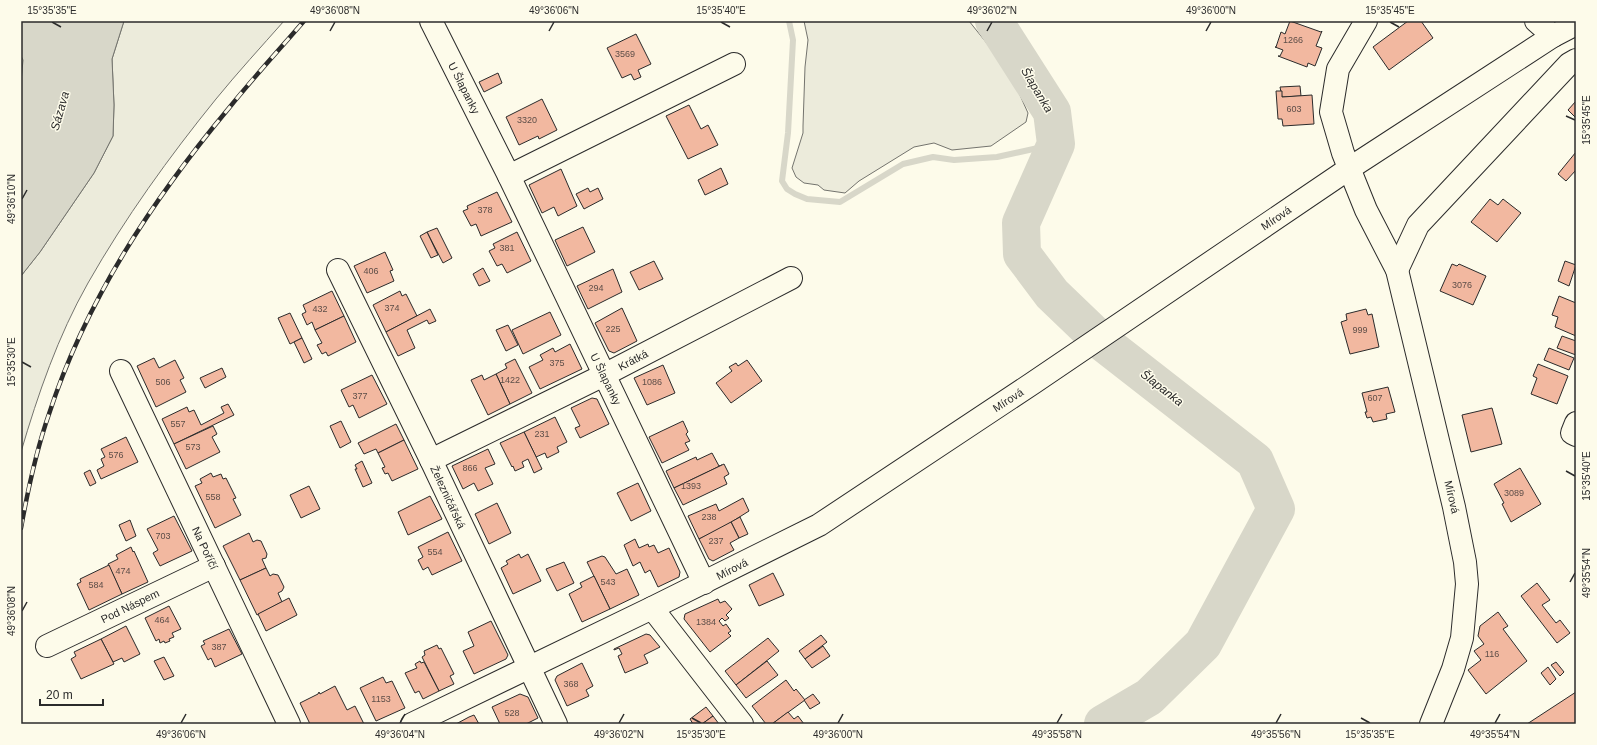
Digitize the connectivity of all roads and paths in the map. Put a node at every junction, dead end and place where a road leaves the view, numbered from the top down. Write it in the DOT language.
graph roads {
  1 [pos="431,21"];
  2 [pos="1366,21"];
  3 [pos="1536,21"];
  4 [pos="1576,24"];
  5 [pos="1552,36"];
  6 [pos="1576,60"];
  7 [pos="734,64"];
  8 [pos="1350,168"];
  9 [pos="509,176"];
  10 [pos="338,270"];
  11 [pos="1397,270"];
  12 [pos="791,278"];
  13 [pos="121,371"];
  14 [pos="604,375"];
  15 [pos="431,460"];
  16 [pos="214,566"];
  17 [pos="704,583"];
  18 [pos="652,608"];
  19 [pos="47,646"];
  20 [pos="529,668"];
  21 [pos="290,724"];
  22 [pos="412,724"];
  23 [pos="556,724"];
  24 [pos="742,724"];
  25 [pos="1432,724"];
  1 -- 9 [label="street, U Šlapanky"];
  2 -- 8 [label="street, Mírová"];
  3 -- 5 [label="street"];
  4 -- 5 [label="street, Mírová"];
  5 -- 8 [label="street, Mírová"];
  6 -- 11 [label="street"];
  7 -- 9 [label="street"];
  8 -- 11 [label="street, Mírová"];
  8 -- 17 [label="street, Mírová"];
  9 -- 14 [label="street, U Šlapanky"];
  10 -- 15 [label="street, Železničářská"];
  11 -- 25 [label="street, Mírová"];
  12 -- 14 [label="street, Krátká"];
  13 -- 16 [label="street, Na Poříčí"];
  14 -- 15 [label="street, Krátká"];
  14 -- 17 [label="street, U Šlapanky"];
  15 -- 20 [label="street, Železničářská"];
  16 -- 19 [label="street, Pod Náspem"];
  16 -- 21 [label="street, Na Poříčí"];
  17 -- 18 [label="street, Mírová"];
  18 -- 20 [label="street, Mírová"];
  18 -- 24 [label="street"];
  20 -- 22 [label="street, Mírová"];
  20 -- 23 [label="street, Železničářská"];
}
